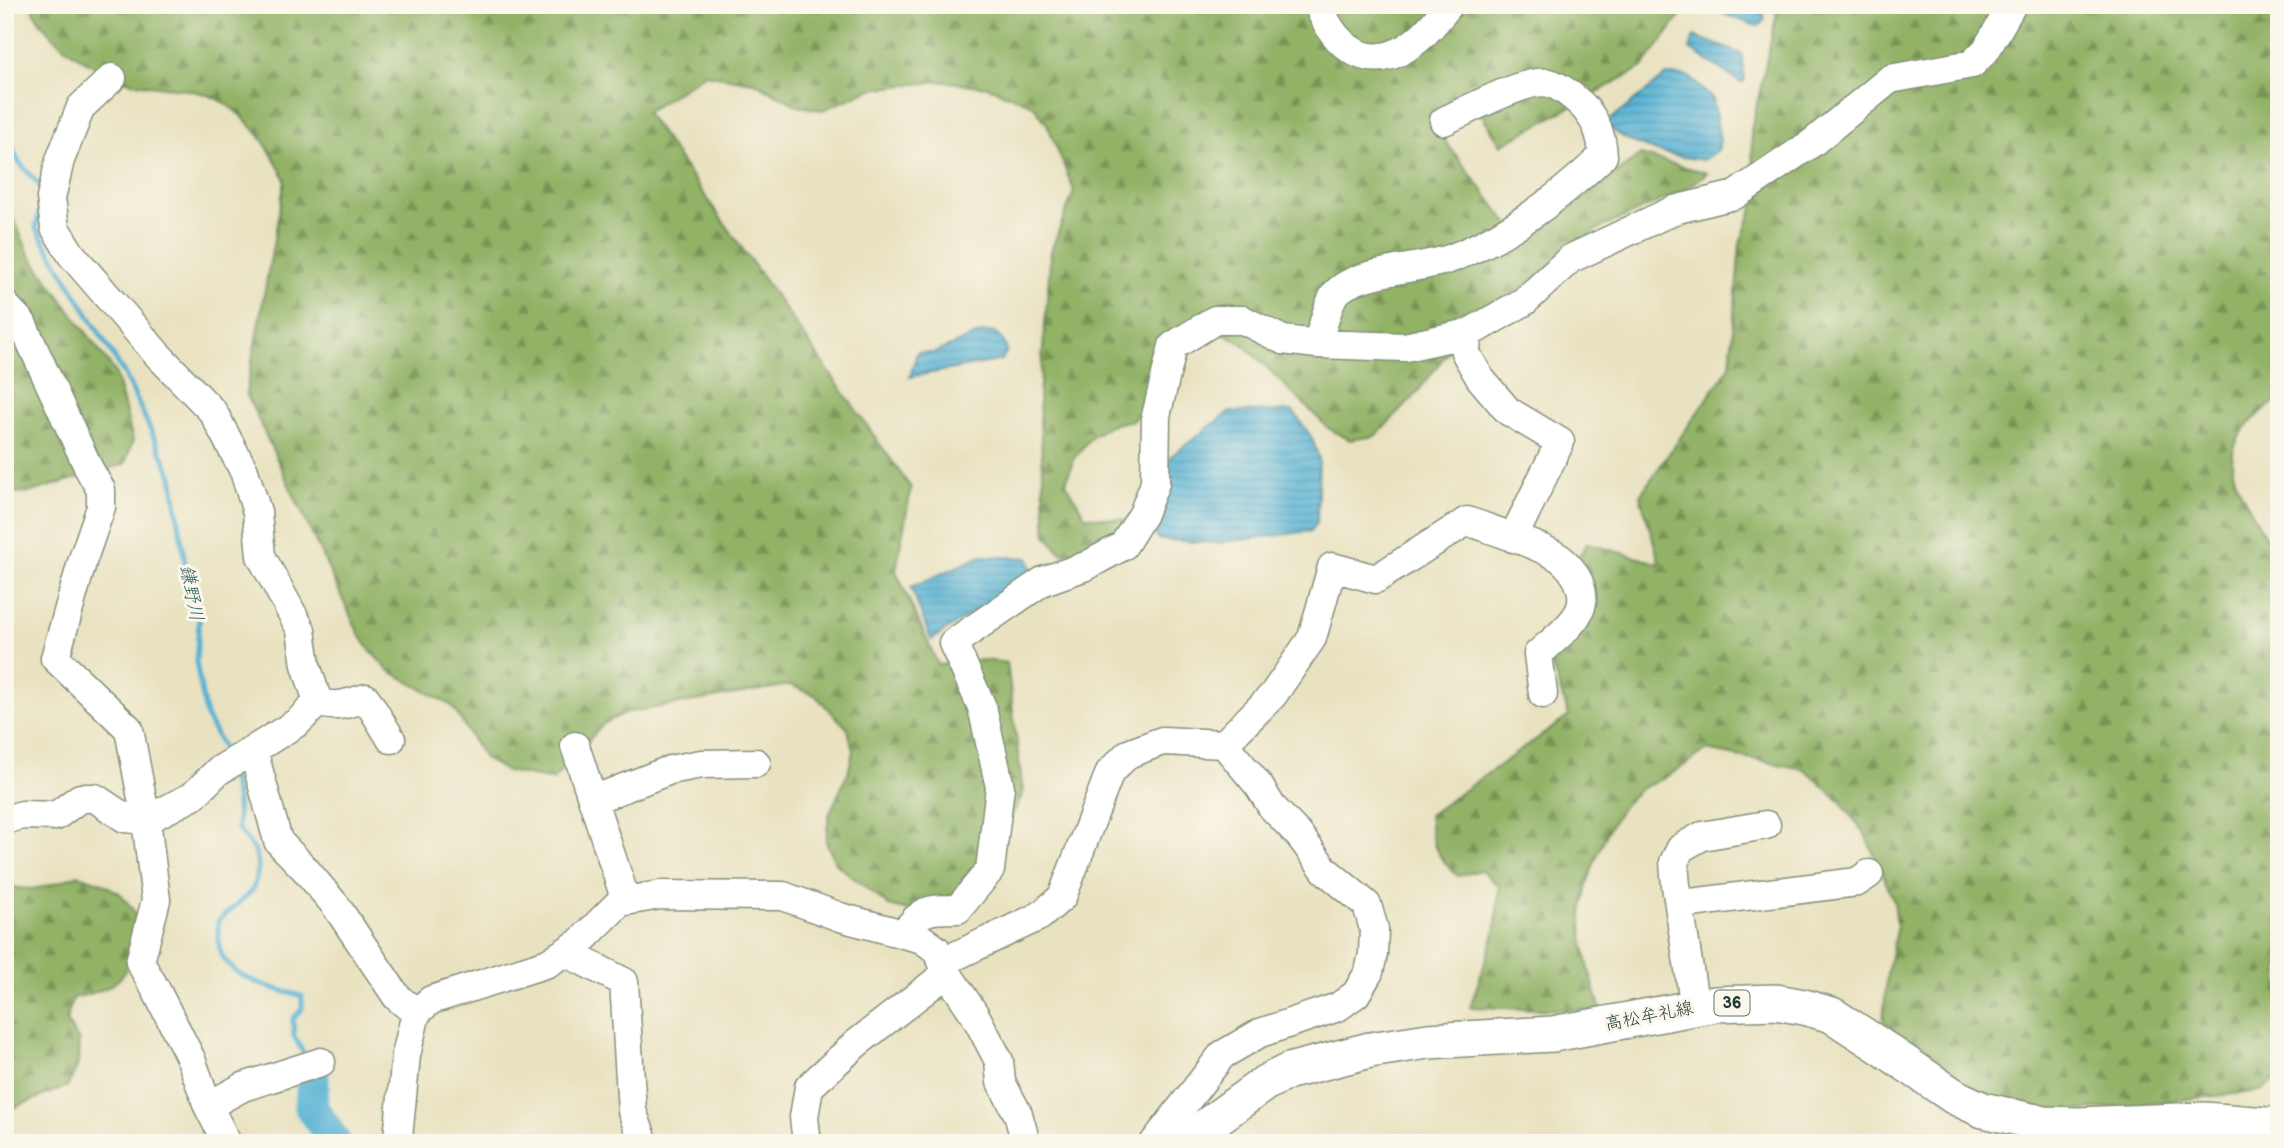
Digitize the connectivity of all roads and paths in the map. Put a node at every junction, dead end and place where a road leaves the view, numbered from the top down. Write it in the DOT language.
graph roads {
  1 [pos="1318,5"];
  2 [pos="1449,5"];
  3 [pos="2012,5"];
  4 [pos="112,78"];
  5 [pos="1444,121"];
  6 [pos="5,305"];
  7 [pos="1469,333"];
  8 [pos="1317,344"];
  9 [pos="1513,538"];
  10 [pos="1542,694"];
  11 [pos="318,702"];
  12 [pos="391,739"];
  13 [pos="1224,744"];
  14 [pos="575,747"];
  15 [pos="234,761"];
  16 [pos="756,763"];
  17 [pos="593,800"];
  18 [pos="5,820"];
  19 [pos="146,820"];
  20 [pos="1766,825"];
  21 [pos="1869,874"];
  22 [pos="626,901"];
  23 [pos="1680,912"];
  24 [pos="904,934"];
  25 [pos="565,952"];
  26 [pos="947,972"];
  27 [pos="1695,1007"];
  28 [pos="416,1013"];
  29 [pos="321,1062"];
  30 [pos="208,1107"];
  31 [pos="2279,1126"];
  32 [pos="228,1143"];
  33 [pos="395,1143"];
  34 [pos="644,1143"];
  35 [pos="807,1143"];
  36 [pos="1026,1143"];
  37 [pos="1154,1143"];
  38 [pos="1184,1143"];
  1 -- 2 [label="street"];
  3 -- 7 [label="street"];
  4 -- 11 [label="street"];
  5 -- 8 [label="street"];
  6 -- 19 [label="street"];
  7 -- 8 [label="street"];
  7 -- 9 [label="street"];
  8 -- 24 [label="street"];
  9 -- 10 [label="street"];
  9 -- 13 [label="street"];
  11 -- 12 [label="street"];
  11 -- 15 [label="street"];
  13 -- 26 [label="street"];
  13 -- 37 [label="street"];
  14 -- 17 [label="street"];
  15 -- 19 [label="street"];
  15 -- 28 [label="street"];
  16 -- 17 [label="street"];
  17 -- 22 [label="street"];
  18 -- 19 [label="street"];
  19 -- 30 [label="street"];
  20 -- 23 [label="street"];
  21 -- 23 [label="street"];
  22 -- 24 [label="street"];
  22 -- 25 [label="street"];
  23 -- 27 [label="street"];
  24 -- 26 [label="street"];
  25 -- 28 [label="street"];
  25 -- 34 [label="street"];
  26 -- 35 [label="street"];
  26 -- 36 [label="street"];
  27 -- 31 [label="main road, 高松牟礼線 / 36"];
  27 -- 38 [label="main road, 高松牟礼線 / 36"];
  28 -- 33 [label="street"];
  29 -- 30 [label="street"];
  30 -- 32 [label="street"];
}
